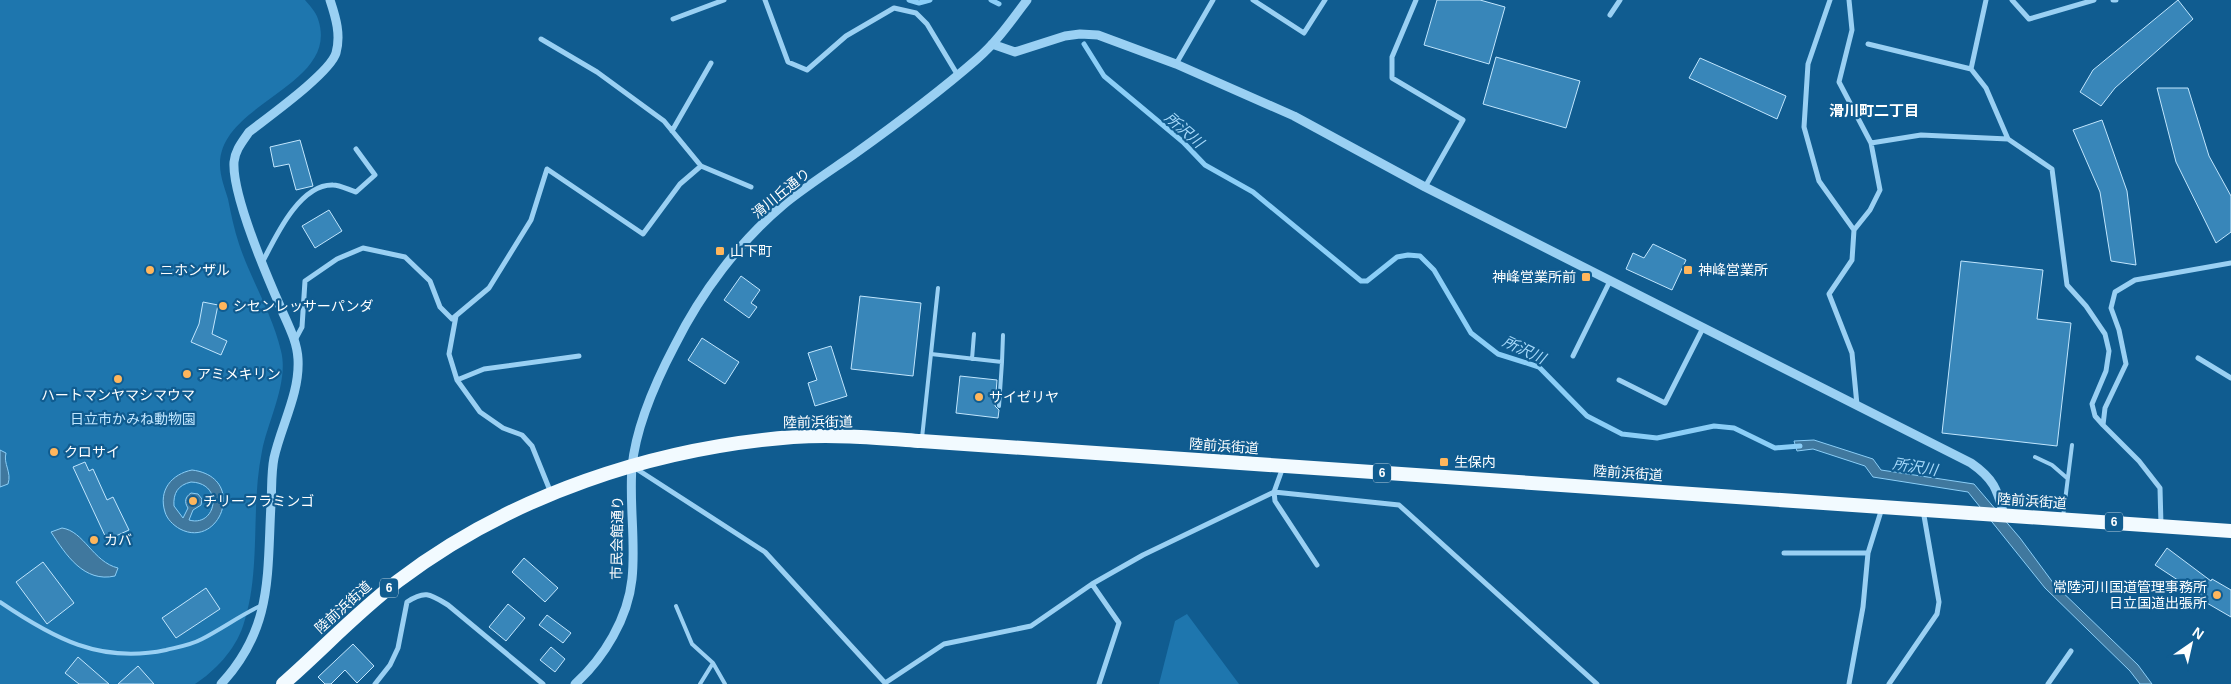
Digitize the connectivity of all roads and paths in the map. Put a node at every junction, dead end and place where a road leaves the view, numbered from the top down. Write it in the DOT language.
graph roads {
  1 [pos="330,0"];
  2 [pos="724,0"];
  3 [pos="765,0"];
  4 [pos="1027,0"];
  5 [pos="1212,0"];
  6 [pos="1253,0"];
  7 [pos="1325,0"];
  8 [pos="1416,0"];
  9 [pos="1620,0"];
  10 [pos="1830,0"];
  11 [pos="1849,0"];
  12 [pos="1986,0"];
  13 [pos="2012,0"];
  14 [pos="2094,0"];
  15 [pos="1610,15"];
  16 [pos="673,19"];
  17 [pos="542,39"];
  18 [pos="992,44"];
  19 [pos="1868,44"];
  20 [pos="711,63"];
  21 [pos="1176,64"];
  22 [pos="1971,70"];
  23 [pos="957,74"];
  24 [pos="672,131"];
  25 [pos="2008,139"];
  26 [pos="1870,143"];
  27 [pos="356,149"];
  28 [pos="701,166"];
  29 [pos="751,187"];
  30 [pos="1425,187"];
  31 [pos="1854,230"];
  32 [pos="2231,263"];
  33 [pos="262,264"];
  34 [pos="1610,280"];
  35 [pos="938,288"];
  36 [pos="456,316"];
  37 [pos="1703,328"];
  38 [pos="974,334"];
  39 [pos="1003,335"];
  40 [pos="295,341"];
  41 [pos="931,354"];
  42 [pos="579,356"];
  43 [pos="1572,356"];
  44 [pos="2198,358"];
  45 [pos="972,359"];
  46 [pos="1002,362"];
  47 [pos="2231,378"];
  48 [pos="457,380"];
  49 [pos="1619,380"];
  50 [pos="1857,405"];
  51 [pos="999,406"];
  52 [pos="2103,425"];
  53 [pos="921,440"];
  54 [pos="2072,445"];
  55 [pos="2035,457"];
  56 [pos="632,466"];
  57 [pos="1283,466"];
  58 [pos="2067,478"];
  59 [pos="1274,492"];
  60 [pos="552,494"];
  61 [pos="1882,506"];
  62 [pos="1922,510"];
  63 [pos="2004,514"];
  64 [pos="2063,519"];
  65 [pos="2161,525"];
  66 [pos="2231,532"];
  67 [pos="1784,553"];
  68 [pos="1868,553"];
  69 [pos="1317,565"];
  70 [pos="1092,584"];
  71 [pos="0,602"];
  72 [pos="264,604"];
  73 [pos="676,606"];
  74 [pos="2071,651"];
  75 [pos="713,663"];
  76 [pos="886,683"];
  77 [pos="221,684"];
  78 [pos="283,684"];
  79 [pos="375,684"];
  80 [pos="543,684"];
  81 [pos="575,684"];
  82 [pos="700,684"];
  83 [pos="724,684"];
  84 [pos="1099,684"];
  85 [pos="1597,684"];
  86 [pos="1848,684"];
  87 [pos="1889,684"];
  88 [pos="2048,684"];
  1 -- 33 [label="street"];
  2 -- 16 [label="street"];
  3 -- 23 [label="street"];
  4 -- 18 [label="street, 滑川丘通り"];
  5 -- 21 [label="street"];
  6 -- 7 [label="street"];
  8 -- 30 [label="street"];
  9 -- 15 [label="street"];
  10 -- 31 [label="street"];
  11 -- 26 [label="street"];
  12 -- 22 [label="street"];
  13 -- 14 [label="street"];
  17 -- 24 [label="street"];
  18 -- 21 [label="street"];
  18 -- 23 [label="street, 滑川丘通り"];
  19 -- 22 [label="street"];
  20 -- 24 [label="street"];
  21 -- 30 [label="street"];
  22 -- 25 [label="street"];
  23 -- 56 [label="street, 滑川丘通り"];
  24 -- 28 [label="street"];
  25 -- 26 [label="street"];
  25 -- 52 [label="street"];
  26 -- 31 [label="street"];
  27 -- 33 [label="street"];
  28 -- 29 [label="street"];
  28 -- 36 [label="street"];
  30 -- 34 [label="street"];
  31 -- 50 [label="street"];
  32 -- 52 [label="street"];
  33 -- 40 [label="street"];
  34 -- 37 [label="street"];
  34 -- 43 [label="street"];
  35 -- 41 [label="lane"];
  36 -- 40 [label="street"];
  36 -- 48 [label="street"];
  37 -- 49 [label="street"];
  37 -- 50 [label="street"];
  38 -- 45 [label="lane"];
  39 -- 46 [label="lane"];
  40 -- 72 [label="street"];
  41 -- 45 [label="lane"];
  41 -- 53 [label="lane"];
  42 -- 48 [label="street"];
  44 -- 47 [label="street"];
  45 -- 46 [label="lane"];
  46 -- 51 [label="lane"];
  48 -- 60 [label="street"];
  50 -- 63 [label="street"];
  52 -- 65 [label="street"];
  53 -- 56 [label="highway, 陸前浜街道 / 6"];
  53 -- 57 [label="highway, 陸前浜街道 / 6"];
  54 -- 58 [label="lane"];
  55 -- 58 [label="lane"];
  56 -- 60 [label="highway, 陸前浜街道 / 6"];
  56 -- 76 [label="street"];
  56 -- 81 [label="street, 市民会館通り"];
  57 -- 59 [label="street"];
  57 -- 61 [label="highway, 陸前浜街道 / 6"];
  58 -- 64 [label="lane"];
  59 -- 69 [label="street"];
  59 -- 70 [label="street"];
  59 -- 85 [label="street"];
  60 -- 78 [label="highway, 陸前浜街道 / 6"];
  61 -- 62 [label="highway, 陸前浜街道 / 6"];
  61 -- 68 [label="street"];
  62 -- 63 [label="highway, 陸前浜街道 / 6"];
  62 -- 87 [label="street"];
  63 -- 64 [label="highway, 陸前浜街道 / 6"];
  64 -- 65 [label="highway, 陸前浜街道 / 6"];
  65 -- 66 [label="highway, 陸前浜街道 / 6"];
  67 -- 68 [label="street"];
  68 -- 86 [label="street"];
  70 -- 76 [label="street"];
  70 -- 84 [label="street"];
  71 -- 72 [label="lane"];
  72 -- 77 [label="street"];
  73 -- 75 [label="lane"];
  74 -- 88 [label="street"];
  75 -- 82 [label="lane"];
  75 -- 83 [label="lane"];
  79 -- 80 [label="street"];
}
